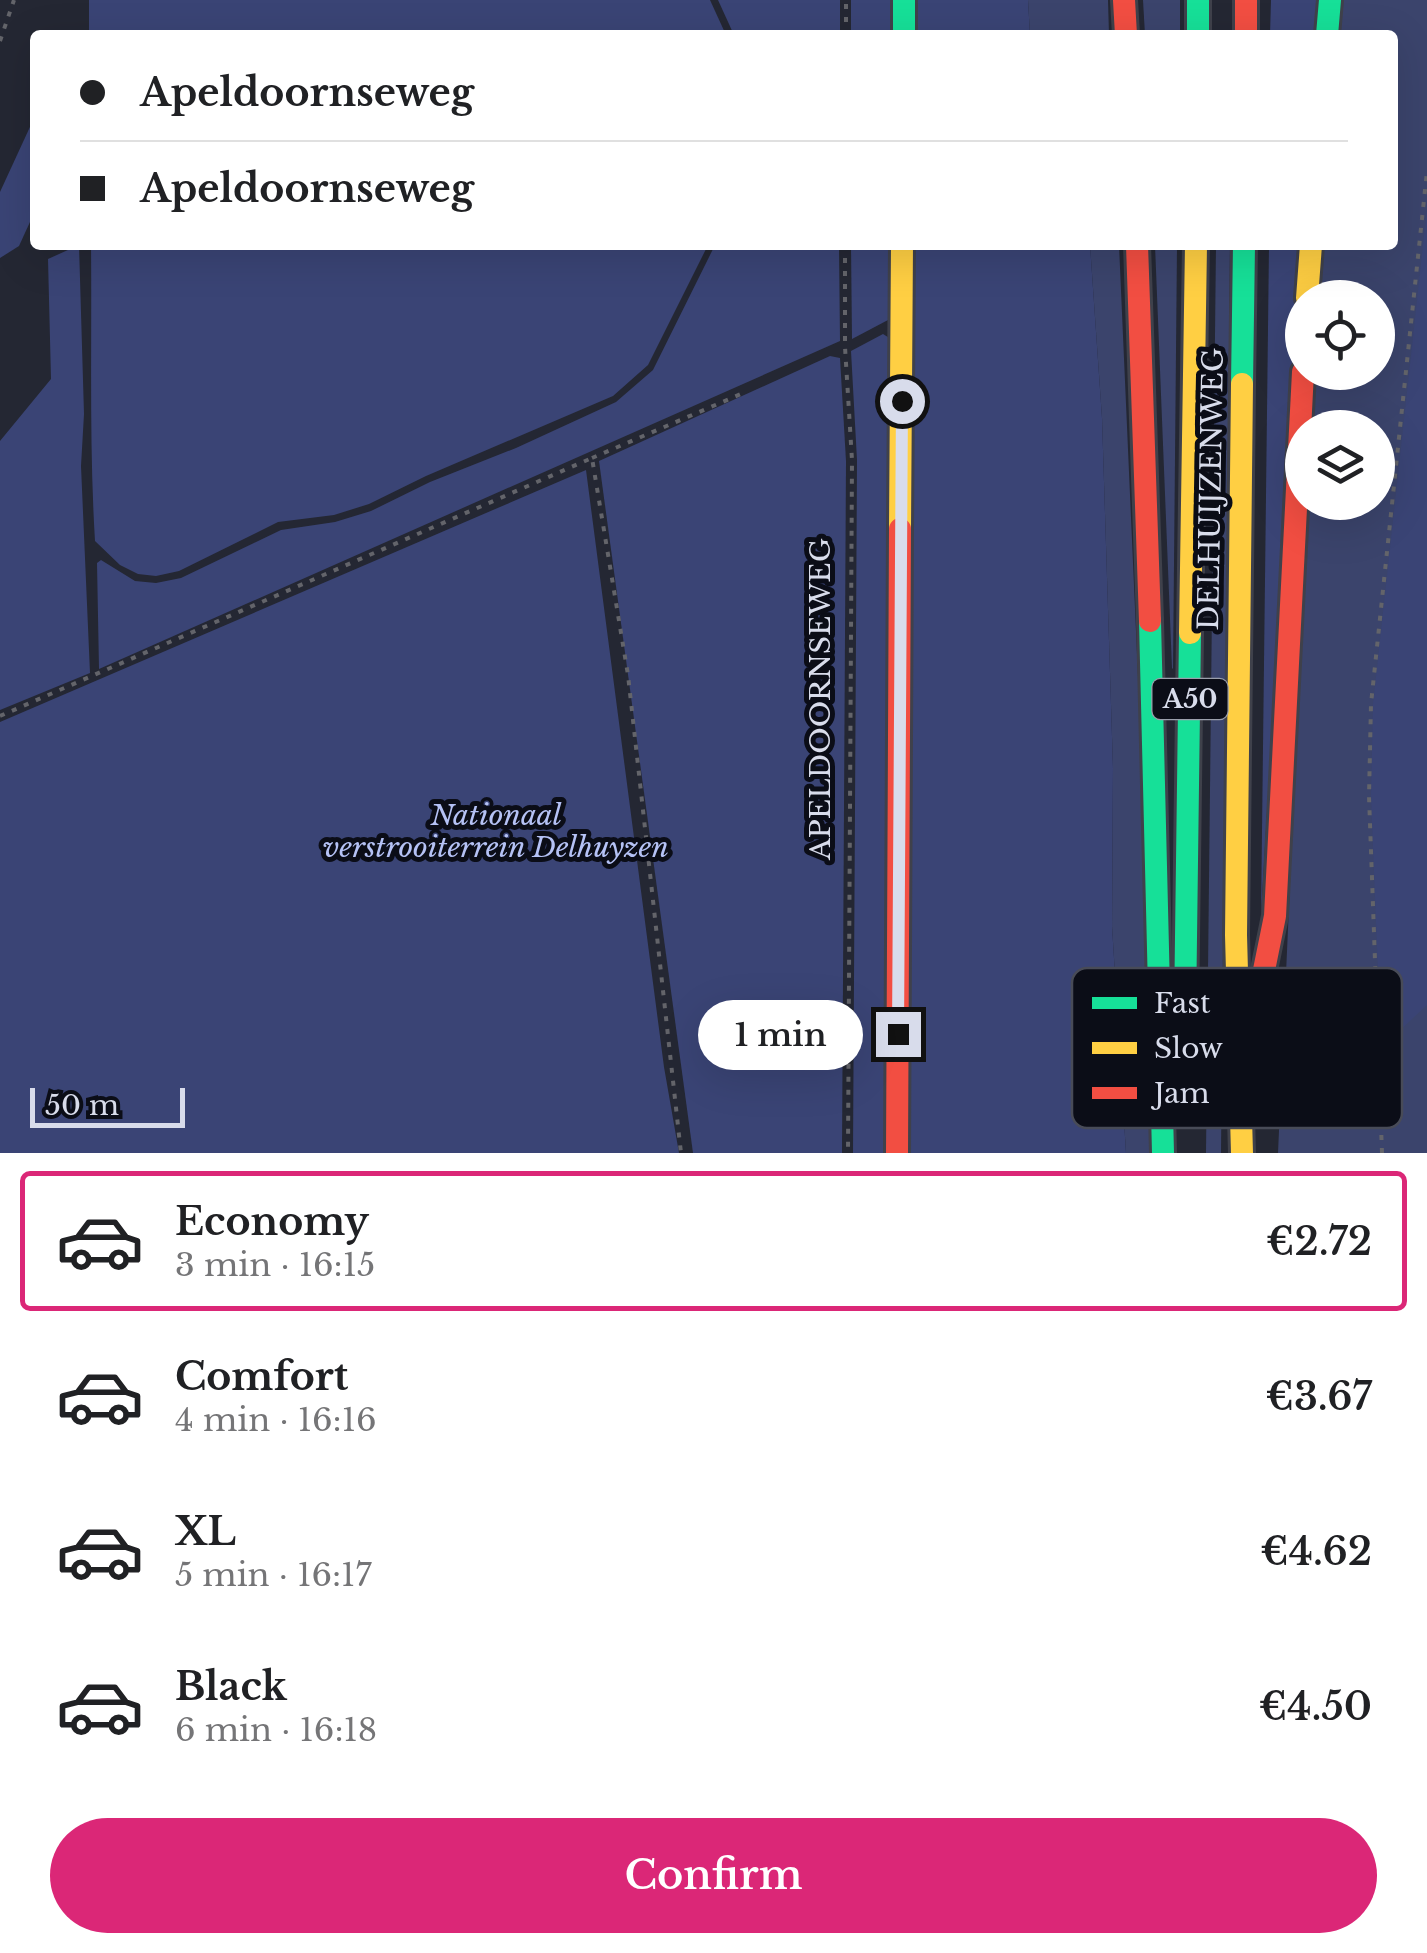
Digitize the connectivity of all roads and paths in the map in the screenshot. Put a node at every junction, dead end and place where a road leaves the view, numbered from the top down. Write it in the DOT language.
graph roads {
  1 [pos="14,0"];
  2 [pos="846,0"];
  3 [pos="904,0"];
  4 [pos="1124,0"];
  5 [pos="1198,0"];
  6 [pos="1246,0"];
  7 [pos="1330,0"];
  8 [pos="846,30"];
  9 [pos="904,30"];
  10 [pos="1126,30"];
  11 [pos="1198,30"];
  12 [pos="1246,30"];
  13 [pos="1327,30"];
  14 [pos="0,41"];
  15 [pos="1427,171"];
  16 [pos="845,250"];
  17 [pos="902,250"];
  18 [pos="1137,250"];
  19 [pos="1196,250"];
  20 [pos="1244,250"];
  21 [pos="1311,250"];
  22 [pos="1308,280"];
  23 [pos="1302,390"];
  24 [pos="741,394"];
  25 [pos="592,458"];
  26 [pos="0,716"];
  27 [pos="1158,968"];
  28 [pos="1186,968"];
  29 [pos="1237,968"];
  30 [pos="1264,968"];
  31 [pos="1375,968"];
  32 [pos="1162,1128"];
  33 [pos="1183,1128"];
  34 [pos="1242,1128"];
  35 [pos="1381,1128"];
  36 [pos="681,1153"];
  37 [pos="848,1153"];
  38 [pos="897,1153"];
  39 [pos="1163,1153"];
  40 [pos="1183,1153"];
  41 [pos="1242,1153"];
  42 [pos="1382,1153"];
  1 -- 14 [label="path"];
  2 -- 8 [label="path"];
  3 -- 9 [label="main road"];
  4 -- 10 [label="main road"];
  5 -- 11 [label="main road"];
  6 -- 12 [label="main road"];
  7 -- 13 [label="main road"];
  15 -- 31 [label="path"];
  16 -- 37 [label="path, APELDOORNSEWEG"];
  17 -- 38 [label="main road"];
  18 -- 27 [label="main road, A50"];
  19 -- 28 [label="main road, DELHUIJZENWEG / A50"];
  20 -- 29 [label="main road, DELHUIJZENWEG / A50"];
  21 -- 22 [label="main road"];
  23 -- 30 [label="main road, A50"];
  24 -- 25 [label="path"];
  25 -- 26 [label="path"];
  25 -- 36 [label="path"];
  32 -- 39 [label="main road, A50"];
  33 -- 40 [label="main road, DELHUIJZENWEG / A50"];
  34 -- 41 [label="main road, DELHUIJZENWEG / A50"];
  35 -- 42 [label="path"];
}
